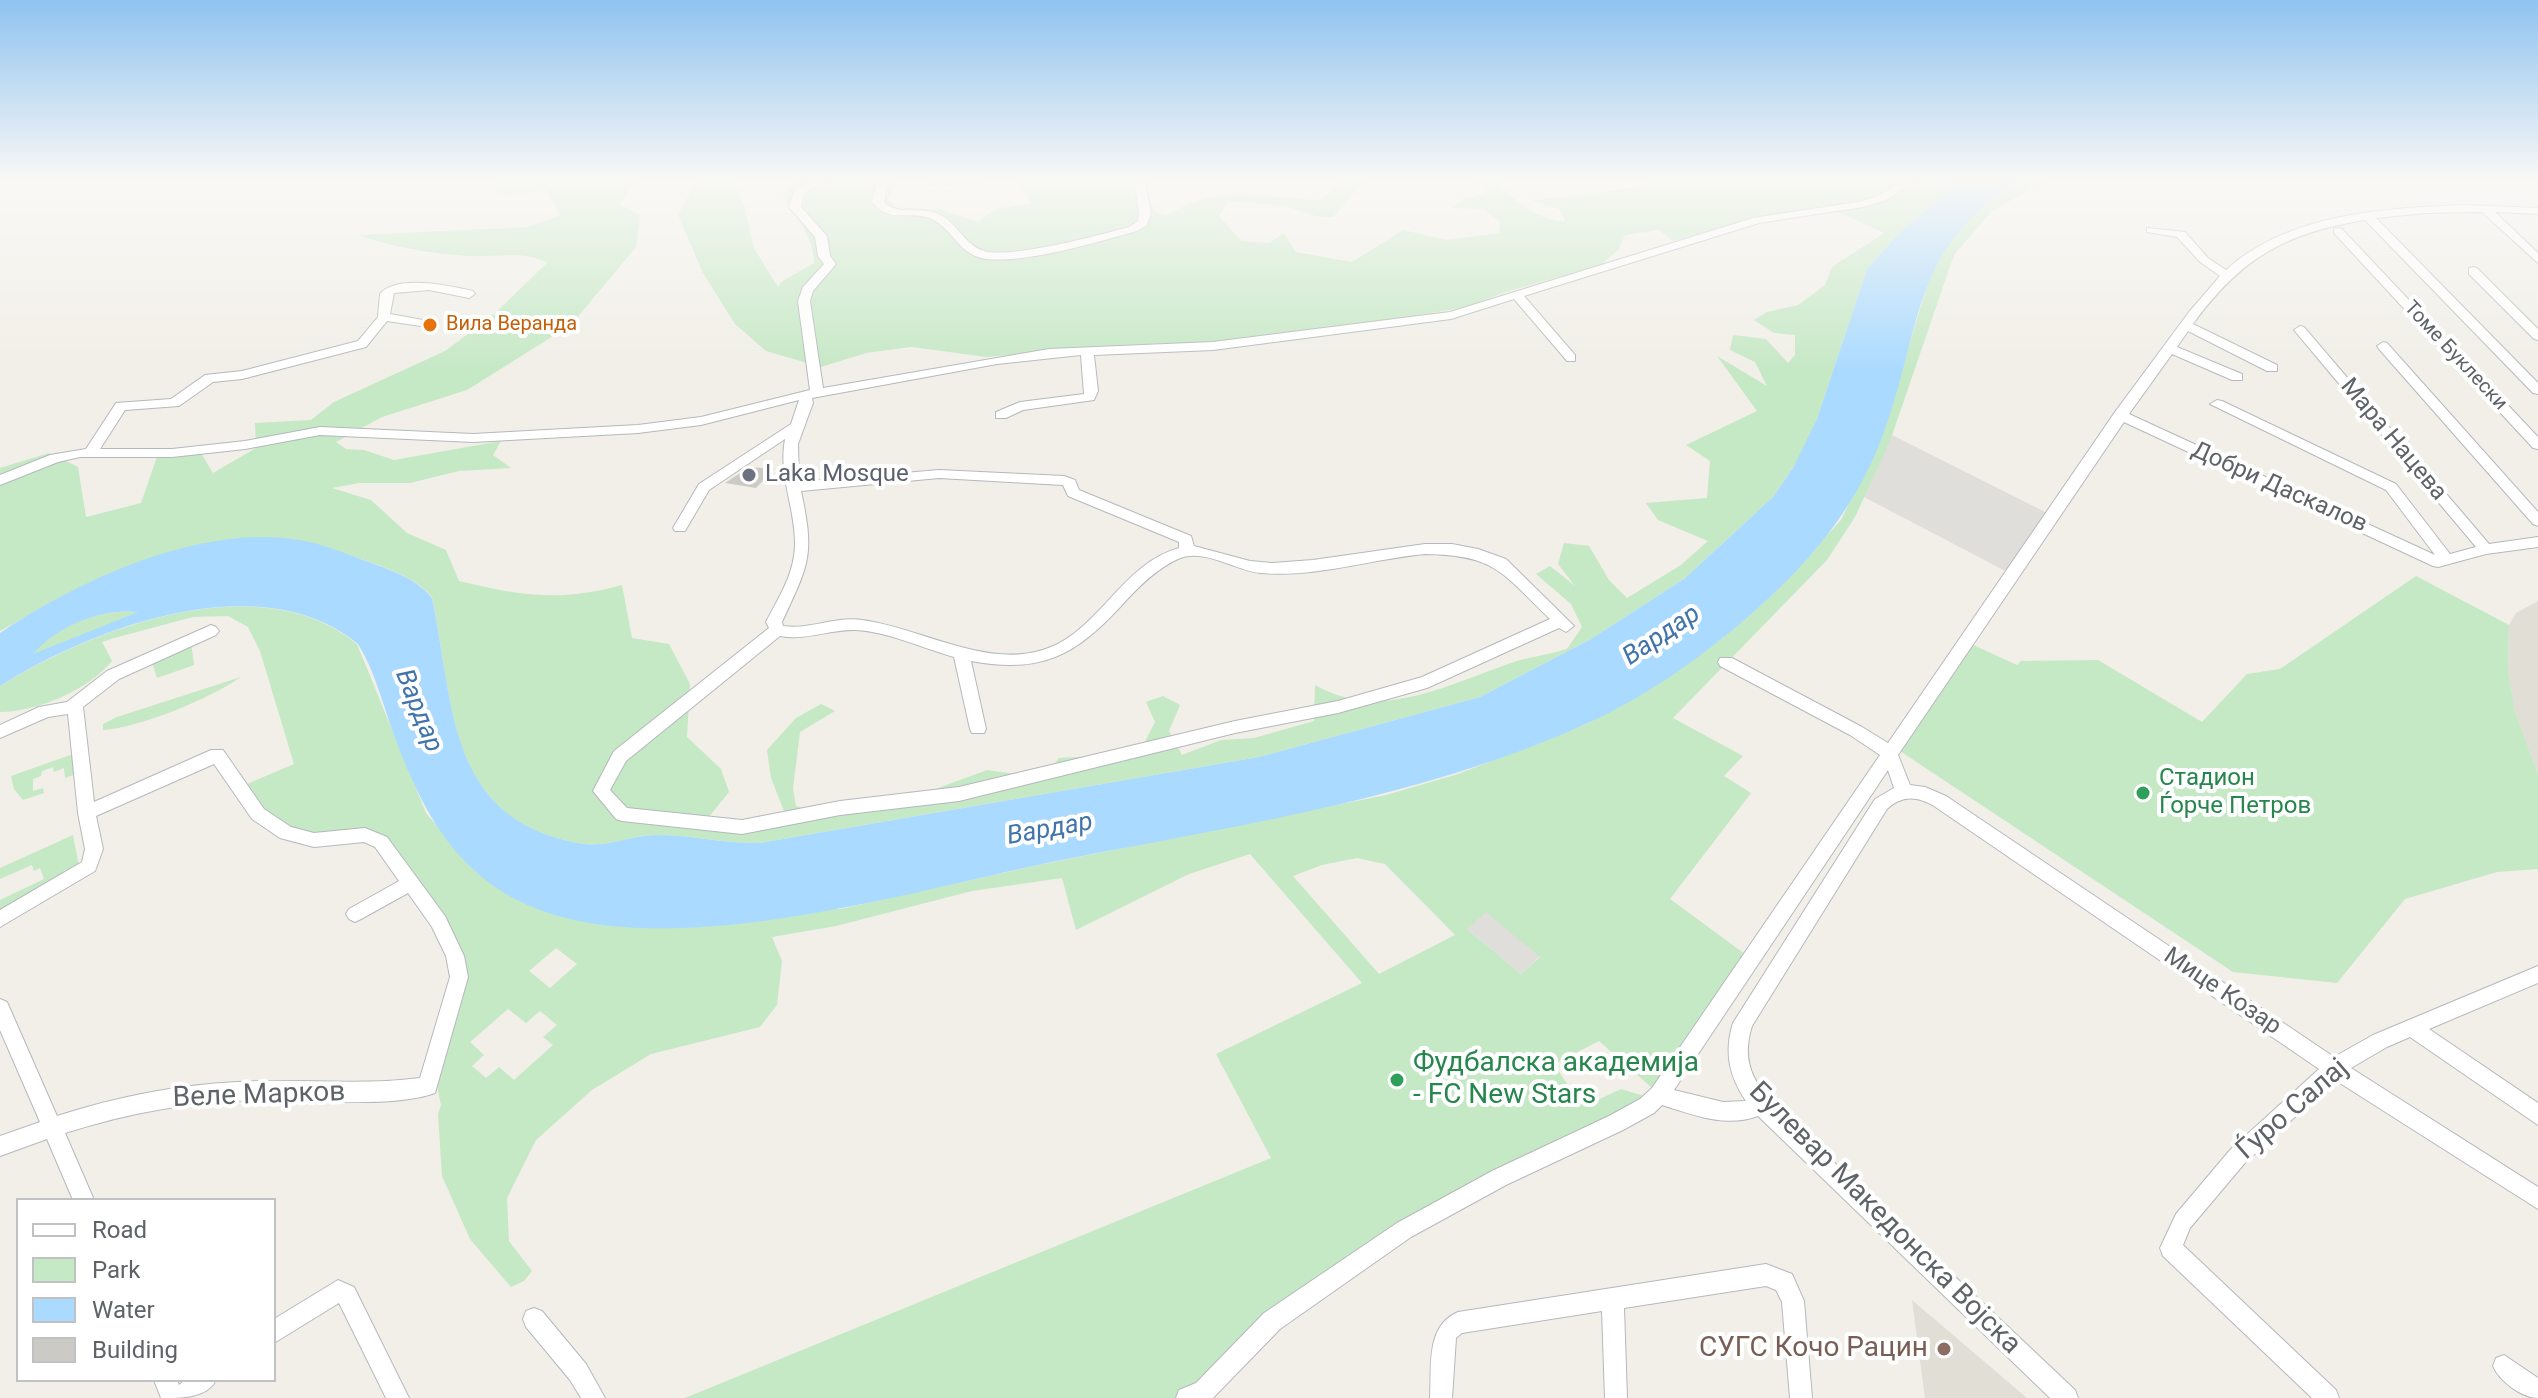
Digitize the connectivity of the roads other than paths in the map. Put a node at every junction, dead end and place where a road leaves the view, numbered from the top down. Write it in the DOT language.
graph roads {
  1 [pos="822,243"];
  2 [pos="962,243"];
  3 [pos="1068,243"];
  4 [pos="1681,243"];
  5 [pos="2188,243"];
  6 [pos="2279,243"];
  7 [pos="2349,243"];
  8 [pos="2394,243"];
  9 [pos="2521,243"];
  10 [pos="2538,259"];
  11 [pos="2473,271"];
  12 [pos="2227,276"];
  13 [pos="469,294"];
  14 [pos="1516,294"];
  15 [pos="384,317"];
  16 [pos="430,325"];
  17 [pos="2186,325"];
  18 [pos="2300,330"];
  19 [pos="2538,336"];
  20 [pos="2383,346"];
  21 [pos="2169,348"];
  22 [pos="1087,352"];
  23 [pos="1571,358"];
  24 [pos="2272,368"];
  25 [pos="2237,377"];
  26 [pos="2538,390"];
  27 [pos="811,396"];
  28 [pos="2217,404"];
  29 [pos="1001,415"];
  30 [pos="2120,415"];
  31 [pos="796,426"];
  32 [pos="2538,445"];
  33 [pos="91,452"];
  34 [pos="0,480"];
  35 [pos="794,487"];
  36 [pos="2538,521"];
  37 [pos="680,528"];
  38 [pos="2538,542"];
  39 [pos="2486,549"];
  40 [pos="1187,551"];
  41 [pos="2442,560"];
  42 [pos="777,630"];
  43 [pos="211,631"];
  44 [pos="961,651"];
  45 [pos="1726,662"];
  46 [pos="73,706"];
  47 [pos="978,729"];
  48 [pos="0,732"];
  49 [pos="1889,752"];
  50 [pos="1904,791"];
  51 [pos="87,813"];
  52 [pos="412,882"];
  53 [pos="355,914"];
  54 [pos="0,919"];
  55 [pos="2538,974"];
  56 [pos="0,1008"];
  57 [pos="2412,1028"];
  58 [pos="2334,1068"];
  59 [pos="1659,1095"];
  60 [pos="1761,1105"];
  61 [pos="2538,1115"];
  62 [pos="50,1126"];
  63 [pos="0,1146"];
  64 [pos="83,1198"];
  65 [pos="2538,1199"];
  66 [pos="1613,1301"];
  67 [pos="534,1319"];
  68 [pos="276,1331"];
  69 [pos="2504,1366"];
  70 [pos="202,1382"];
  71 [pos="2538,1392"];
  72 [pos="1202,1396"];
  73 [pos="176,1398"];
  74 [pos="398,1398"];
  75 [pos="594,1398"];
  76 [pos="1441,1398"];
  77 [pos="1616,1398"];
  78 [pos="1801,1398"];
  79 [pos="2067,1398"];
  80 [pos="2328,1398"];
  1 -- 27 [label="street"];
  2 -- 3 [label="street"];
  4 -- 14 [label="street"];
  5 -- 12 [label="street"];
  6 -- 12 [label="street"];
  7 -- 32 [label="street, Томе Буклески"];
  8 -- 26 [label="street"];
  9 -- 10 [label="street"];
  11 -- 19 [label="street"];
  12 -- 17 [label="street"];
  13 -- 15 [label="street"];
  14 -- 22 [label="street"];
  14 -- 23 [label="street"];
  15 -- 16 [label="street"];
  15 -- 33 [label="street"];
  17 -- 21 [label="street"];
  17 -- 24 [label="street"];
  18 -- 39 [label="street, Мара Нацева"];
  20 -- 36 [label="street"];
  21 -- 25 [label="street"];
  21 -- 30 [label="street"];
  22 -- 27 [label="street"];
  22 -- 29 [label="street"];
  27 -- 31 [label="street"];
  27 -- 33 [label="street"];
  28 -- 41 [label="street"];
  30 -- 41 [label="street, Добри Даскалов"];
  30 -- 49 [label="street"];
  31 -- 35 [label="street"];
  31 -- 37 [label="street"];
  33 -- 34 [label="street"];
  35 -- 40 [label="street"];
  35 -- 42 [label="street"];
  38 -- 39 [label="street"];
  39 -- 41 [label="street"];
  40 -- 42 [label="street"];
  40 -- 44 [label="street"];
  42 -- 44 [label="street"];
  43 -- 46 [label="street"];
  44 -- 47 [label="street"];
  45 -- 49 [label="street"];
  46 -- 48 [label="street"];
  46 -- 51 [label="street"];
  49 -- 50 [label="street"];
  49 -- 59 [label="street"];
  50 -- 58 [label="street, Мице Козар"];
  50 -- 60 [label="street, Булевар Македонска Војска"];
  51 -- 52 [label="street"];
  51 -- 54 [label="street"];
  52 -- 53 [label="street"];
  52 -- 62 [label="street, Веле Марков"];
  55 -- 57 [label="street, Ѓуро Салај"];
  56 -- 62 [label="street"];
  57 -- 58 [label="street, Ѓуро Салај"];
  57 -- 61 [label="street"];
  58 -- 65 [label="street, Мице Козар"];
  58 -- 80 [label="street, Ѓуро Салај"];
  59 -- 60 [label="street"];
  59 -- 72 [label="street"];
  60 -- 79 [label="street, Булевар Македонска Војска"];
  62 -- 63 [label="street, Веле Марков"];
  62 -- 64 [label="street"];
  66 -- 76 [label="street"];
  66 -- 77 [label="street"];
  66 -- 78 [label="street"];
  67 -- 75 [label="street"];
  68 -- 74 [label="street"];
  69 -- 71 [label="street"];
  70 -- 73 [label="street"];
}
